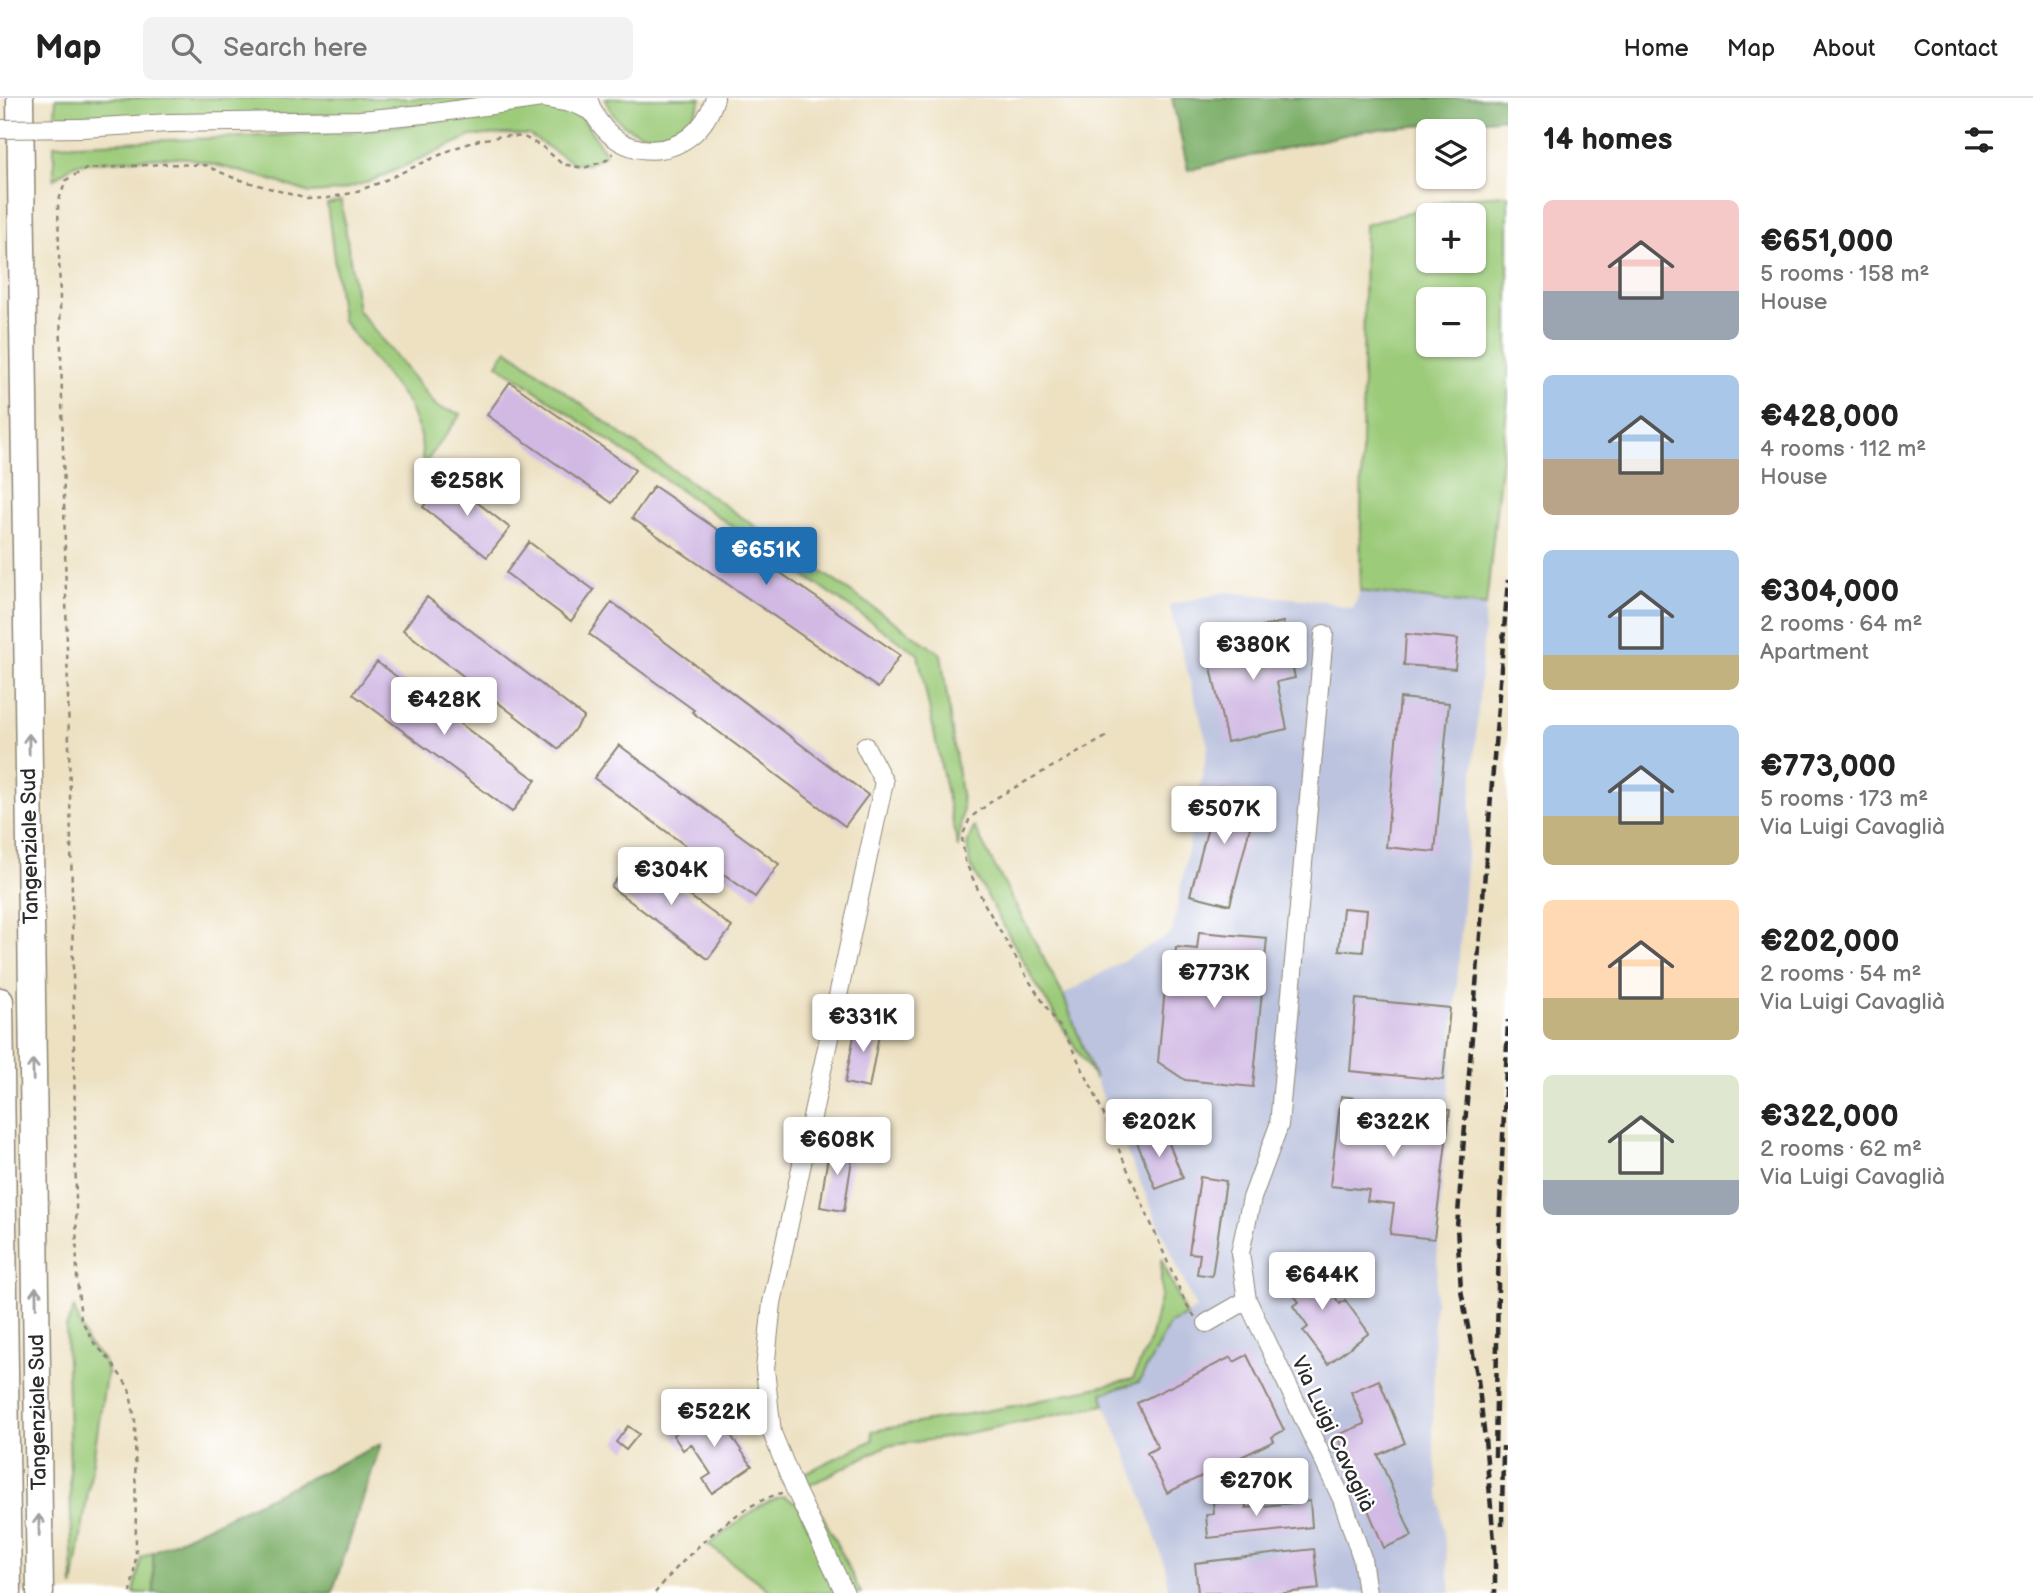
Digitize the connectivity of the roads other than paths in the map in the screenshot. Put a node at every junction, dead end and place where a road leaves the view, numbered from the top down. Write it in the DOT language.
graph roads {
  1 [pos="20,98"];
  2 [pos="541,98"];
  3 [pos="715,98"];
  4 [pos="590,105"];
  5 [pos="0,129"];
  6 [pos="1324,634"];
  7 [pos="866,746"];
  8 [pos="0,1001"];
  9 [pos="1247,1300"];
  10 [pos="1207,1323"];
  11 [pos="8,1593"];
  12 [pos="40,1593"];
  13 [pos="845,1593"];
  14 [pos="1367,1593"];
  12 -- 1 [label="highway, Tangenziale Sud, one-way"];
  2 -- 4 [label="street"];
  2 -- 5 [label="street, bridge"];
  3 -- 4 [label="street"];
  6 -- 9 [label="street, Via Luigi Cavaglià"];
  7 -- 13 [label="street"];
  8 -- 11 [label="highway, Tangenziale Sud"];
  9 -- 10 [label="street"];
  9 -- 14 [label="street, Via Luigi Cavaglià"];
}
